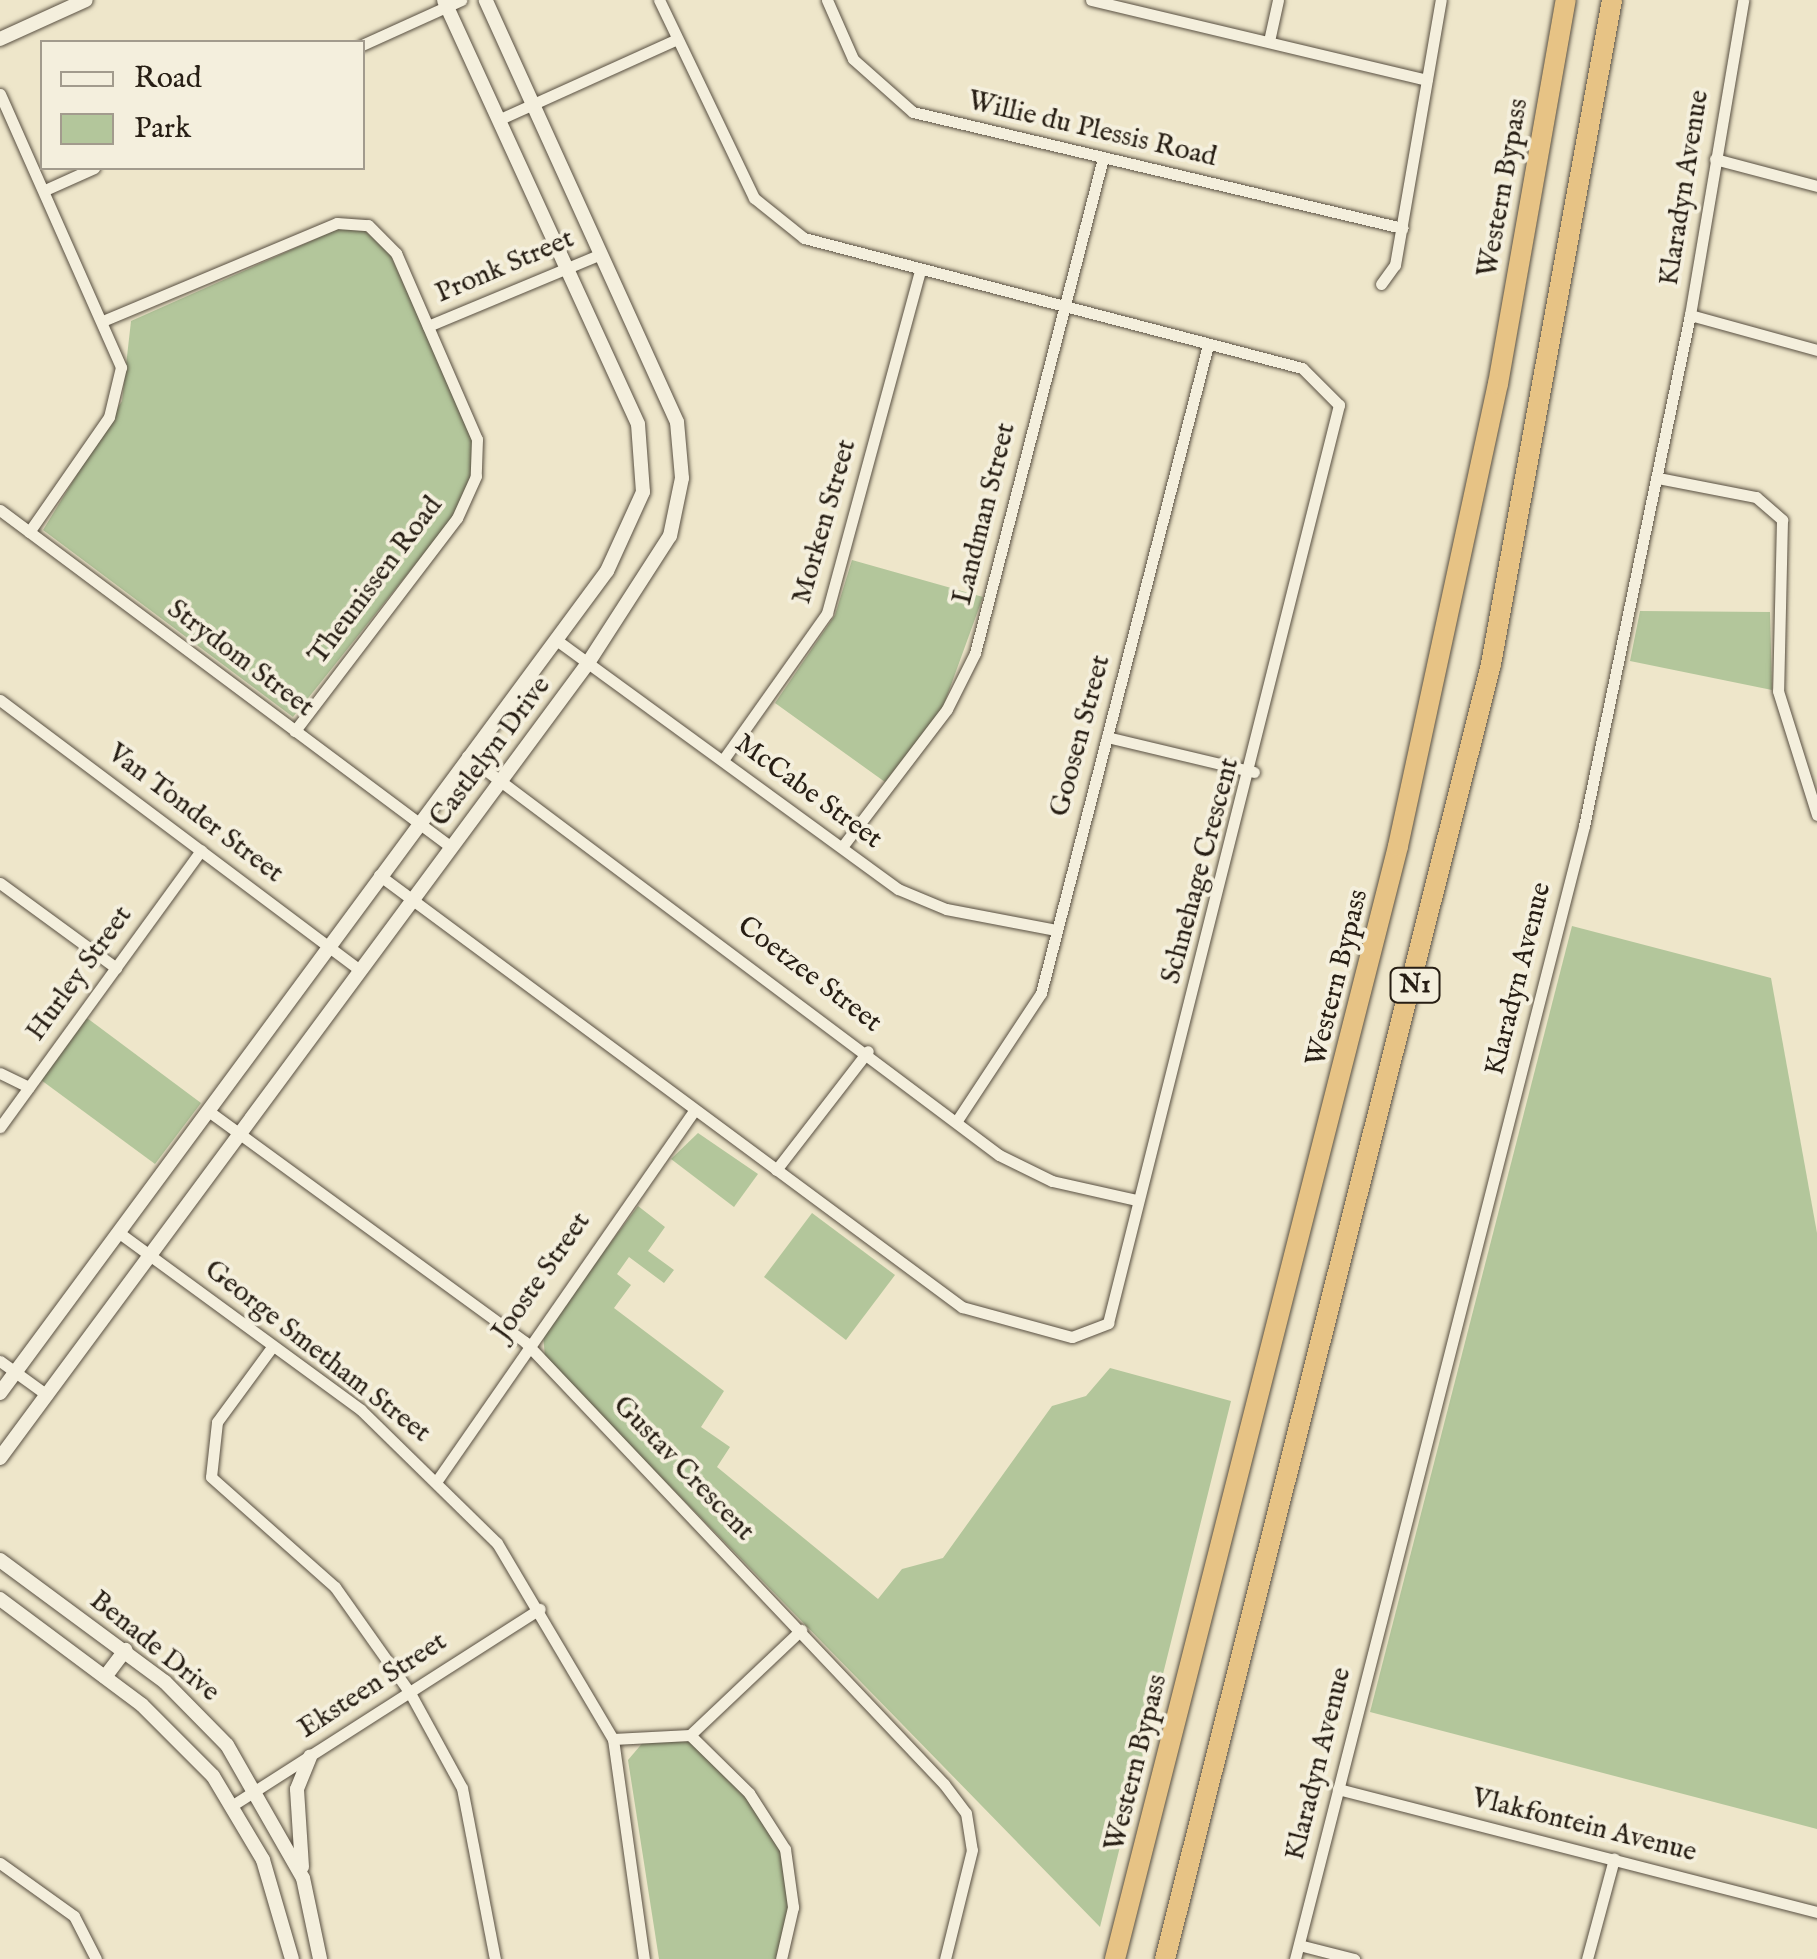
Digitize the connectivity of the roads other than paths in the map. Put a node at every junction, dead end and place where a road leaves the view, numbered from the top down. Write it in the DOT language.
graph roads {
  1 [pos="86,0"];
  2 [pos="486,0"];
  3 [pos="659,0"];
  4 [pos="827,0"];
  5 [pos="1090,0"];
  6 [pos="1278,0"];
  7 [pos="1441,0"];
  8 [pos="1566,0"];
  9 [pos="1612,0"];
  10 [pos="1743,0"];
  11 [pos="451,2"];
  12 [pos="0,39"];
  13 [pos="677,39"];
  14 [pos="1269,41"];
  15 [pos="365,44"];
  16 [pos="1427,80"];
  17 [pos="0,94"];
  18 [pos="533,104"];
  19 [pos="498,120"];
  20 [pos="1102,158"];
  21 [pos="1716,158"];
  22 [pos="90,170"];
  23 [pos="1817,186"];
  24 [pos="45,190"];
  25 [pos="1402,228"];
  26 [pos="601,254"];
  27 [pos="566,269"];
  28 [pos="920,271"];
  29 [pos="1381,284"];
  30 [pos="1064,306"];
  31 [pos="1690,315"];
  32 [pos="105,320"];
  33 [pos="428,326"];
  34 [pos="1208,344"];
  35 [pos="1817,350"];
  36 [pos="1658,478"];
  37 [pos="0,510"];
  38 [pos="30,532"];
  39 [pos="555,639"];
  40 [pos="588,663"];
  41 [pos="0,700"];
  42 [pos="295,731"];
  43 [pos="1107,737"];
  44 [pos="467,756"];
  45 [pos="723,760"];
  46 [pos="1254,772"];
  47 [pos="500,780"];
  48 [pos="1817,814"];
  49 [pos="417,822"];
  50 [pos="451,847"];
  51 [pos="842,847"];
  52 [pos="201,850"];
  53 [pos="379,875"];
  54 [pos="0,883"];
  55 [pos="411,901"];
  56 [pos="1056,930"];
  57 [pos="328,944"];
  58 [pos="116,968"];
  59 [pos="360,970"];
  60 [pos="868,1050"];
  61 [pos="0,1073"];
  62 [pos="29,1088"];
  63 [pos="207,1110"];
  64 [pos="694,1110"];
  65 [pos="958,1119"];
  66 [pos="0,1127"];
  67 [pos="240,1135"];
  68 [pos="776,1170"];
  69 [pos="1136,1200"];
  70 [pos="118,1232"];
  71 [pos="151,1256"];
  72 [pos="525,1342"];
  73 [pos="272,1347"];
  74 [pos="0,1360"];
  75 [pos="16,1372"];
  76 [pos="0,1394"];
  77 [pos="47,1396"];
  78 [pos="0,1458"];
  79 [pos="438,1479"];
  80 [pos="0,1546"];
  81 [pos="0,1560"];
  82 [pos="23,1576"];
  83 [pos="0,1599"];
  84 [pos="540,1609"];
  85 [pos="802,1630"];
  86 [pos="125,1650"];
  87 [pos="106,1677"];
  88 [pos="410,1692"];
  89 [pos="690,1735"];
  90 [pos="612,1738"];
  91 [pos="310,1756"];
  92 [pos="1338,1788"];
  93 [pos="258,1789"];
  94 [pos="234,1805"];
  95 [pos="1614,1860"];
  96 [pos="0,1863"];
  97 [pos="303,1878"];
  98 [pos="1817,1912"];
  99 [pos="1299,1945"];
  100 [pos="96,1959"];
  101 [pos="292,1959"];
  102 [pos="320,1959"];
  103 [pos="495,1959"];
  104 [pos="644,1959"];
  105 [pos="781,1959"];
  106 [pos="946,1959"];
  107 [pos="1115,1959"];
  108 [pos="1165,1959"];
  109 [pos="1296,1959"];
  110 [pos="1354,1959"];
  111 [pos="1587,1959"];
  1 -- 12 [label="street"];
  2 -- 18 [label="street, Castlelyn Drive"];
  3 -- 13 [label="street, Schnehage Crescent"];
  4 -- 20 [label="street, Willie du Plessis Road"];
  5 -- 14 [label="street"];
  6 -- 14 [label="street"];
  7 -- 16 [label="street"];
  8 -- 107 [label="highway, Western Bypass / N1"];
  9 -- 108 [label="highway, N1"];
  10 -- 21 [label="street, Klaradyn Avenue"];
  11 -- 15 [label="street"];
  11 -- 19 [label="street, Castlelyn Drive"];
  13 -- 18 [label="street"];
  13 -- 28 [label="street, Schnehage Crescent"];
  14 -- 16 [label="street"];
  16 -- 25 [label="street"];
  17 -- 24 [label="street"];
  18 -- 19 [label="street"];
  18 -- 26 [label="street, Castlelyn Drive"];
  19 -- 27 [label="street, Castlelyn Drive"];
  20 -- 25 [label="street, Willie du Plessis Road"];
  20 -- 30 [label="street, Landman Street"];
  21 -- 23 [label="street"];
  21 -- 31 [label="street, Klaradyn Avenue"];
  22 -- 24 [label="street"];
  24 -- 32 [label="street"];
  25 -- 29 [label="street"];
  26 -- 27 [label="street, Pronk Street"];
  26 -- 40 [label="street, Castlelyn Drive"];
  27 -- 33 [label="street, Pronk Street"];
  27 -- 39 [label="street, Castlelyn Drive"];
  28 -- 30 [label="street, Schnehage Crescent"];
  28 -- 45 [label="street, Morken Street"];
  30 -- 34 [label="street, Schnehage Crescent"];
  30 -- 51 [label="street, Landman Street"];
  31 -- 35 [label="street"];
  31 -- 36 [label="street, Klaradyn Avenue"];
  32 -- 33 [label="street, Theunissen Road"];
  32 -- 38 [label="street"];
  33 -- 42 [label="street, Theunissen Road"];
  34 -- 43 [label="street, Goosen Street"];
  34 -- 46 [label="street, Schnehage Crescent"];
  36 -- 48 [label="street"];
  36 -- 92 [label="street, Klaradyn Avenue"];
  37 -- 38 [label="street, Strydom Street"];
  38 -- 42 [label="street, Strydom Street"];
  39 -- 40 [label="street, McCabe Street"];
  39 -- 44 [label="street, Castlelyn Drive"];
  40 -- 45 [label="street, McCabe Street"];
  40 -- 47 [label="street, Castlelyn Drive"];
  41 -- 52 [label="street, Van Tonder Street"];
  42 -- 49 [label="street, Strydom Street"];
  43 -- 46 [label="street"];
  43 -- 56 [label="street, Goosen Street"];
  44 -- 47 [label="street, Coetzee Street"];
  44 -- 49 [label="street, Castlelyn Drive"];
  45 -- 51 [label="street, McCabe Street"];
  46 -- 69 [label="street, Schnehage Crescent"];
  47 -- 50 [label="street, Castlelyn Drive"];
  47 -- 60 [label="street, Coetzee Street"];
  49 -- 50 [label="street, Strydom Street"];
  49 -- 53 [label="street, Castlelyn Drive"];
  50 -- 55 [label="street, Castlelyn Drive"];
  51 -- 56 [label="street, McCabe Street"];
  52 -- 57 [label="street, Van Tonder Street"];
  52 -- 58 [label="street, Hurley Street"];
  53 -- 55 [label="street, Schnehage Crescent"];
  53 -- 57 [label="street, Castlelyn Drive"];
  54 -- 58 [label="street"];
  55 -- 59 [label="street, Castlelyn Drive"];
  55 -- 64 [label="street, Schnehage Crescent"];
  56 -- 65 [label="street, Goosen Street"];
  57 -- 59 [label="street, Van Tonder Street"];
  57 -- 63 [label="street, Castlelyn Drive"];
  58 -- 62 [label="street, Hurley Street"];
  59 -- 67 [label="street, Castlelyn Drive"];
  60 -- 65 [label="street, Coetzee Street"];
  60 -- 68 [label="street"];
  61 -- 62 [label="street"];
  62 -- 66 [label="street, Hurley Street"];
  63 -- 67 [label="street, Gustav Crescent"];
  63 -- 70 [label="street, Castlelyn Drive"];
  64 -- 68 [label="street, Schnehage Crescent"];
  64 -- 72 [label="street, Jooste Street"];
  65 -- 69 [label="street, Coetzee Street"];
  67 -- 71 [label="street, Castlelyn Drive"];
  67 -- 72 [label="street, Gustav Crescent"];
  68 -- 69 [label="street, Schnehage Crescent"];
  70 -- 71 [label="street, George Smetham Street"];
  70 -- 75 [label="street, Castlelyn Drive"];
  71 -- 73 [label="street, George Smetham Street"];
  71 -- 77 [label="street, Castlelyn Drive"];
  72 -- 79 [label="street, Jooste Street"];
  72 -- 85 [label="street, Gustav Crescent"];
  73 -- 79 [label="street, George Smetham Street"];
  73 -- 88 [label="street"];
  74 -- 75 [label="street"];
  75 -- 76 [label="street, Castlelyn Drive"];
  75 -- 77 [label="street"];
  77 -- 78 [label="street, Castlelyn Drive"];
  79 -- 84 [label="street, George Smetham Street"];
  80 -- 82 [label="street"];
  81 -- 82 [label="street, Benade Drive"];
  82 -- 86 [label="street, Benade Drive"];
  83 -- 87 [label="street, Benade Drive"];
  84 -- 88 [label="street, Eksteen Street"];
  84 -- 90 [label="street, George Smetham Street"];
  85 -- 89 [label="street"];
  85 -- 106 [label="street, Gustav Crescent"];
  86 -- 87 [label="street"];
  86 -- 93 [label="street, Benade Drive"];
  87 -- 94 [label="street, Benade Drive"];
  88 -- 91 [label="street, Eksteen Street"];
  88 -- 103 [label="street"];
  89 -- 90 [label="street"];
  89 -- 105 [label="street"];
  90 -- 104 [label="street, George Smetham Street"];
  91 -- 93 [label="street, Eksteen Street"];
  91 -- 97 [label="street"];
  92 -- 95 [label="street, Vlakfontein Avenue"];
  92 -- 99 [label="street, Klaradyn Avenue"];
  93 -- 94 [label="street, Eksteen Street"];
  93 -- 97 [label="street, Benade Drive"];
  94 -- 101 [label="street, Benade Drive"];
  95 -- 98 [label="street, Vlakfontein Avenue"];
  95 -- 111 [label="street"];
  96 -- 100 [label="street"];
  97 -- 102 [label="street, Benade Drive"];
  99 -- 109 [label="street, Klaradyn Avenue"];
  99 -- 110 [label="street"];
}
